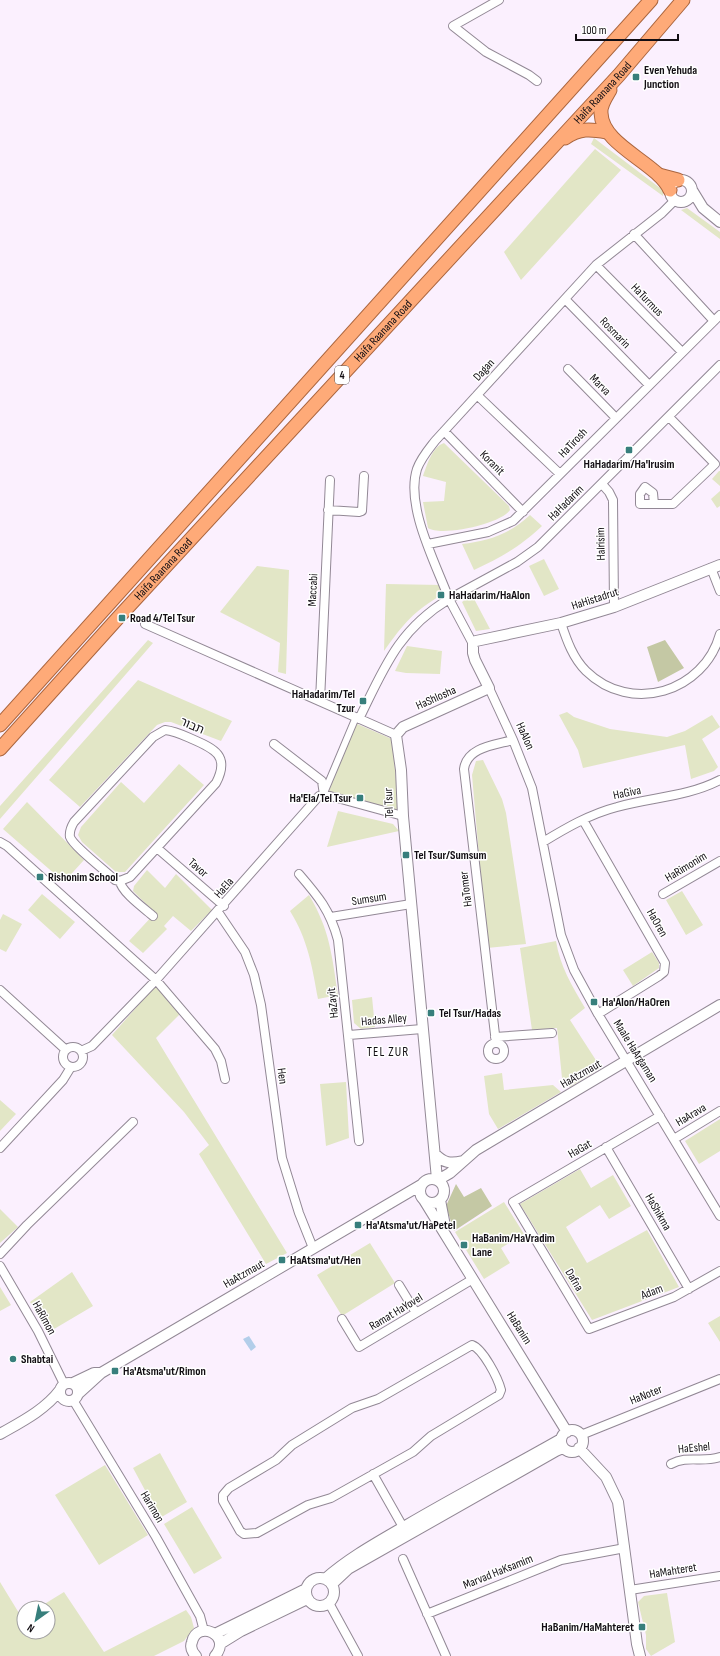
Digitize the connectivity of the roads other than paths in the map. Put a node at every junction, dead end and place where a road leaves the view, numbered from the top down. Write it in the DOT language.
graph roads {
  1 [pos="499,0"];
  2 [pos="651,0"];
  3 [pos="683,0"];
  4 [pos="619,75"];
  5 [pos="537,81"];
  6 [pos="607,132"];
  7 [pos="550,149"];
  8 [pos="692,190"];
  9 [pos="677,193"];
  10 [pos="708,213"];
  11 [pos="720,222"];
  12 [pos="634,234"];
  13 [pos="596,265"];
  14 [pos="565,299"];
  15 [pos="717,318"];
  16 [pos="682,352"];
  17 [pos="720,365"];
  18 [pos="568,369"];
  19 [pos="649,385"];
  20 [pos="478,395"];
  21 [pos="615,417"];
  22 [pos="669,417"];
  23 [pos="444,431"];
  24 [pos="560,474"];
  25 [pos="364,476"];
  26 [pos="330,480"];
  27 [pos="602,484"];
  28 [pos="654,504"];
  29 [pos="328,510"];
  30 [pos="523,512"];
  31 [pos="428,544"];
  32 [pos="716,566"];
  33 [pos="720,592"];
  34 [pos="449,599"];
  35 [pos="614,607"];
  36 [pos="561,623"];
  37 [pos="146,624"];
  38 [pos="720,634"];
  39 [pos="473,644"];
  40 [pos="489,688"];
  41 [pos="320,701"];
  42 [pos="357,718"];
  43 [pos="0,725"];
  44 [pos="396,735"];
  45 [pos="513,740"];
  46 [pos="274,744"];
  47 [pos="0,749"];
  48 [pos="720,780"];
  49 [pos="324,795"];
  50 [pos="403,816"];
  51 [pos="583,820"];
  52 [pos="0,842"];
  53 [pos="543,842"];
  54 [pos="157,848"];
  55 [pos="720,861"];
  56 [pos="298,874"];
  57 [pos="120,881"];
  58 [pos="664,894"];
  59 [pos="411,904"];
  60 [pos="221,909"];
  61 [pos="153,916"];
  62 [pos="331,917"];
  63 [pos="156,980"];
  64 [pos="0,990"];
  65 [pos="720,1006"];
  66 [pos="598,1014"];
  67 [pos="422,1029"];
  68 [pos="552,1033"];
  69 [pos="349,1035"];
  70 [pos="66,1050"];
  71 [pos="81,1051"];
  72 [pos="627,1062"];
  73 [pos="71,1067"];
  74 [pos="225,1079"];
  75 [pos="720,1111"];
  76 [pos="660,1116"];
  77 [pos="133,1122"];
  78 [pos="674,1139"];
  79 [pos="359,1141"];
  80 [pos="0,1148"];
  81 [pos="434,1148"];
  82 [pos="606,1148"];
  83 [pos="460,1164"];
  84 [pos="431,1181"];
  85 [pos="444,1190"];
  86 [pos="400,1196"];
  87 [pos="422,1198"];
  88 [pos="440,1200"];
  89 [pos="513,1202"];
  90 [pos="720,1216"];
  91 [pos="448,1238"];
  92 [pos="313,1248"];
  93 [pos="0,1254"];
  94 [pos="0,1266"];
  95 [pos="720,1271"];
  96 [pos="474,1279"];
  97 [pos="399,1285"];
  98 [pos="689,1289"];
  99 [pos="416,1313"];
  100 [pos="342,1319"];
  101 [pos="589,1328"];
  102 [pos="101,1372"];
  103 [pos="720,1379"];
  104 [pos="66,1386"];
  105 [pos="73,1398"];
  106 [pos="38,1411"];
  107 [pos="0,1434"];
  108 [pos="580,1435"];
  109 [pos="564,1439"];
  110 [pos="579,1448"];
  111 [pos="720,1457"];
  112 [pos="670,1464"];
  113 [pos="373,1474"];
  114 [pos="403,1527"];
  115 [pos="625,1548"];
  116 [pos="403,1559"];
  117 [pos="720,1576"];
  118 [pos="329,1581"];
  119 [pos="306,1589"];
  120 [pos="630,1590"];
  121 [pos="308,1599"];
  122 [pos="329,1604"];
  123 [pos="427,1614"];
  124 [pos="204,1631"];
  125 [pos="215,1634"];
  126 [pos="220,1644"];
  127 [pos="196,1656"];
  128 [pos="215,1656"];
  129 [pos="358,1656"];
  130 [pos="446,1656"];
  131 [pos="640,1656"];
  1 -- 5 [label="street"];
  2 -- 43 [label="highway, Haifa Raanana Road / 4"];
  3 -- 4 [label="highway, Haifa Raanana Road / 4"];
  4 -- 6 [label="highway"];
  4 -- 7 [label="highway, Haifa Raanana Road / 4"];
  6 -- 7 [label="highway"];
  6 -- 9 [label="highway"];
  7 -- 47 [label="highway, Haifa Raanana Road / 4"];
  8 -- 9 [label="street"];
  8 -- 9 [label="street"];
  8 -- 10 [label="street"];
  9 -- 10 [label="street"];
  9 -- 12 [label="street, Dagan"];
  10 -- 11 [label="street"];
  12 -- 13 [label="street, Dagan"];
  12 -- 15 [label="street, HaTirosh"];
  13 -- 14 [label="street, Dagan"];
  13 -- 16 [label="street, HaTurmus"];
  14 -- 19 [label="street, Rosmarin"];
  14 -- 20 [label="street, Dagan"];
  15 -- 16 [label="street, HaTirosh"];
  16 -- 19 [label="street, HaTirosh"];
  17 -- 22 [label="street, HaHadarim"];
  18 -- 21 [label="street, Marva"];
  19 -- 21 [label="street, HaTirosh"];
  20 -- 23 [label="street, Dagan"];
  20 -- 24 [label="street"];
  21 -- 24 [label="street, HaTirosh"];
  22 -- 27 [label="street, HaHadarim"];
  22 -- 28 [label="street"];
  23 -- 30 [label="street, Koranit"];
  23 -- 31 [label="street, Dagan"];
  24 -- 30 [label="street, HaTirosh"];
  25 -- 29 [label="street"];
  26 -- 29 [label="street, Maccabi"];
  27 -- 34 [label="street, HaHadarim"];
  27 -- 35 [label="street, HaIrisim"];
  29 -- 41 [label="street, Maccabi"];
  30 -- 31 [label="street, HaTirosh"];
  31 -- 34 [label="street, Dagan"];
  32 -- 33 [label="street"];
  32 -- 35 [label="street, HaHistadrut"];
  34 -- 39 [label="street"];
  34 -- 42 [label="street, HaHadarim"];
  35 -- 36 [label="street, HaHistadrut"];
  36 -- 38 [label="street"];
  36 -- 39 [label="street, HaHistadrut"];
  37 -- 41 [label="street"];
  39 -- 40 [label="street, HaAlon"];
  40 -- 44 [label="street, HaShlosha"];
  40 -- 45 [label="street, HaAlon"];
  41 -- 42 [label="street"];
  42 -- 44 [label="street"];
  42 -- 49 [label="street"];
  44 -- 50 [label="street, Tel Tsur"];
  45 -- 53 [label="street, HaAlon"];
  45 -- 68 [label="street, HaTomer"];
  46 -- 49 [label="street"];
  48 -- 51 [label="street, HaGiva"];
  49 -- 50 [label="street"];
  49 -- 60 [label="street, HaEla"];
  50 -- 59 [label="street, Tel Tsur"];
  51 -- 53 [label="street, HaGiva"];
  51 -- 66 [label="street, HaOren"];
  52 -- 63 [label="street"];
  53 -- 66 [label="street, Maale HaArgaman"];
  54 -- 57 [label="street, תבור"];
  54 -- 57 [label="street, תבור"];
  54 -- 60 [label="street, Tavor"];
  55 -- 58 [label="street, HaRimonim"];
  56 -- 62 [label="street, HaZayit"];
  57 -- 61 [label="street"];
  59 -- 62 [label="street, Sumsum"];
  59 -- 67 [label="street, Tel Tsur"];
  60 -- 63 [label="street, HaEla"];
  60 -- 92 [label="street, Hen"];
  62 -- 69 [label="street, HaZayit"];
  63 -- 71 [label="street, HaEla"];
  63 -- 74 [label="street"];
  64 -- 70 [label="street"];
  65 -- 72 [label="street, HaAtzmaut"];
  66 -- 72 [label="street, Maale HaArgaman"];
  67 -- 69 [label="street, Hadas Alley"];
  67 -- 81 [label="street, Tel Tsur"];
  69 -- 79 [label="street, HaZayit"];
  70 -- 71 [label="street"];
  70 -- 73 [label="street"];
  71 -- 73 [label="street"];
  72 -- 76 [label="street, Maale HaArgaman"];
  72 -- 83 [label="street, HaAtzmaut"];
  73 -- 80 [label="street"];
  75 -- 78 [label="street, HaArava"];
  76 -- 78 [label="street, Maale HaArgaman"];
  76 -- 82 [label="street, HaGat"];
  77 -- 93 [label="street"];
  78 -- 90 [label="street, Maale HaArgaman"];
  81 -- 83 [label="street"];
  81 -- 84 [label="street, Tel Tsur"];
  82 -- 89 [label="street, HaGat"];
  82 -- 98 [label="street, HaShikma"];
  83 -- 84 [label="street, HaAtzmaut"];
  83 -- 85 [label="street, HaAtzmaut"];
  84 -- 85 [label="street"];
  84 -- 86 [label="street, HaAtzmaut"];
  84 -- 87 [label="street, Tel Tsur"];
  85 -- 88 [label="street, HaAtzmaut"];
  86 -- 87 [label="street, HaAtzmaut"];
  86 -- 92 [label="street, HaAtzmaut"];
  87 -- 88 [label="street, HaAtzmaut"];
  87 -- 91 [label="street, HaBanim"];
  88 -- 91 [label="street, HaBanim"];
  89 -- 101 [label="street, Dafna"];
  91 -- 96 [label="street, HaBanim"];
  92 -- 102 [label="street, HaAtzmaut"];
  94 -- 104 [label="street, HaRimon"];
  95 -- 98 [label="street, Adam"];
  96 -- 99 [label="street, Ramat HaYovel"];
  96 -- 109 [label="street, HaBanim"];
  97 -- 99 [label="street"];
  98 -- 101 [label="street, Adam"];
  99 -- 100 [label="street, Ramat HaYovel"];
  102 -- 104 [label="street, HaAtzmaut"];
  102 -- 105 [label="street, HaAtzmaut"];
  103 -- 108 [label="street, HaNoter"];
  104 -- 105 [label="street"];
  104 -- 105 [label="street"];
  104 -- 106 [label="street, HaAtzmaut"];
  105 -- 106 [label="street, HaAtzmaut"];
  105 -- 124 [label="street, Harimon"];
  106 -- 107 [label="street, HaAtzmaut"];
  108 -- 109 [label="street"];
  108 -- 110 [label="street"];
  109 -- 110 [label="street"];
  109 -- 114 [label="street"];
  109 -- 118 [label="street"];
  110 -- 115 [label="street"];
  111 -- 112 [label="street, HaEshel"];
  113 -- 113 [label="street"];
  113 -- 114 [label="street"];
  114 -- 118 [label="street"];
  115 -- 120 [label="street"];
  115 -- 123 [label="street, Marvad HaKsamim"];
  116 -- 123 [label="street"];
  117 -- 120 [label="street, HaMahteret"];
  118 -- 119 [label="street"];
  118 -- 122 [label="street"];
  119 -- 121 [label="street"];
  119 -- 125 [label="street"];
  120 -- 131 [label="street"];
  121 -- 122 [label="street"];
  121 -- 126 [label="street"];
  122 -- 129 [label="street"];
  123 -- 130 [label="street"];
  124 -- 125 [label="street"];
  124 -- 127 [label="street"];
  125 -- 126 [label="street"];
  126 -- 128 [label="street"];
}
